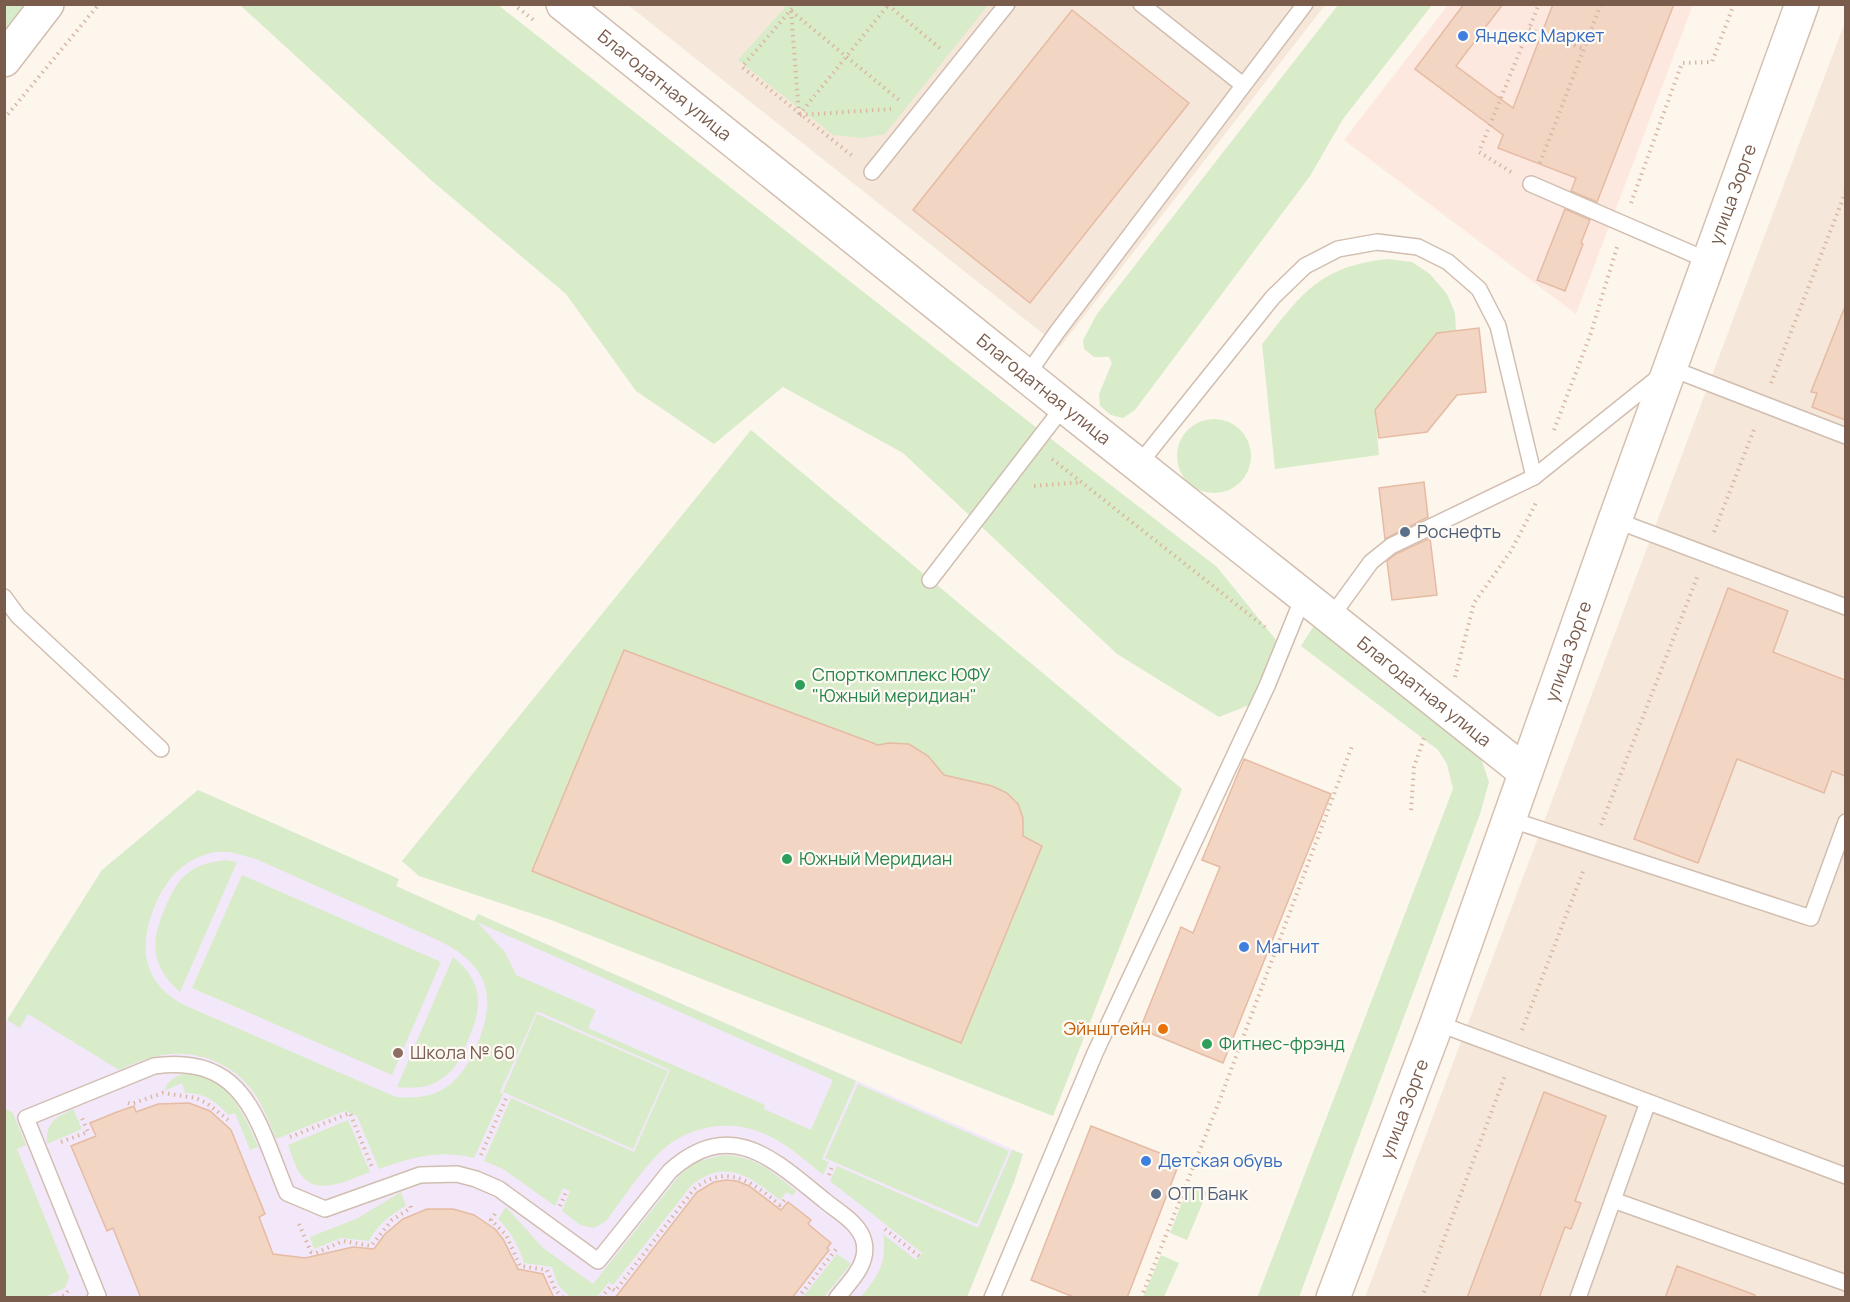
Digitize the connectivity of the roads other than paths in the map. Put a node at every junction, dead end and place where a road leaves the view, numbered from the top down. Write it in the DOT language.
graph roads {
  1 [pos="46,4"];
  2 [pos="563,4"];
  3 [pos="1007,4"];
  4 [pos="1141,4"];
  5 [pos="1305,4"];
  6 [pos="1802,4"];
  7 [pos="4,60"];
  8 [pos="1243,85"];
  9 [pos="872,172"];
  10 [pos="1531,184"];
  11 [pos="1709,261"];
  12 [pos="1670,368"];
  13 [pos="1027,375"];
  14 [pos="1064,406"];
  15 [pos="1845,436"];
  16 [pos="1139,464"];
  17 [pos="1534,477"];
  18 [pos="1615,520"];
  19 [pos="930,580"];
  20 [pos="1304,595"];
  21 [pos="4,597"];
  22 [pos="1845,607"];
  23 [pos="1331,617"];
  24 [pos="161,749"];
  25 [pos="1526,772"];
  26 [pos="1509,819"];
  27 [pos="1845,822"];
  28 [pos="1437,1023"];
  29 [pos="1648,1102"];
  30 [pos="1845,1176"];
  31 [pos="1613,1200"];
  32 [pos="1845,1283"];
  33 [pos="95,1298"];
  34 [pos="837,1298"];
  35 [pos="992,1298"];
  36 [pos="1333,1298"];
  37 [pos="1578,1298"];
  1 -- 7 [label="main road"];
  2 -- 13 [label="main road, Благодатная улица"];
  3 -- 9 [label="lane"];
  4 -- 8 [label="lane"];
  5 -- 8 [label="lane"];
  6 -- 11 [label="main road, улица Зорге"];
  8 -- 13 [label="lane"];
  10 -- 11 [label="lane"];
  11 -- 12 [label="main road, улица Зорге"];
  12 -- 15 [label="lane"];
  12 -- 17 [label="lane"];
  12 -- 18 [label="main road, улица Зорге"];
  13 -- 14 [label="main road, Благодатная улица"];
  14 -- 16 [label="main road, Благодатная улица"];
  14 -- 19 [label="lane"];
  16 -- 17 [label="lane"];
  16 -- 20 [label="main road, Благодатная улица"];
  17 -- 23 [label="lane"];
  18 -- 22 [label="lane"];
  18 -- 25 [label="main road, улица Зорге"];
  20 -- 23 [label="main road, Благодатная улица"];
  20 -- 35 [label="lane"];
  21 -- 24 [label="lane"];
  23 -- 25 [label="main road, Благодатная улица"];
  25 -- 26 [label="main road, улица Зорге"];
  26 -- 27 [label="lane"];
  26 -- 28 [label="main road, улица Зорге"];
  28 -- 29 [label="lane"];
  28 -- 36 [label="main road, улица Зорге"];
  29 -- 30 [label="lane"];
  29 -- 31 [label="lane"];
  31 -- 32 [label="lane"];
  31 -- 37 [label="lane"];
  33 -- 34 [label="lane"];
}
